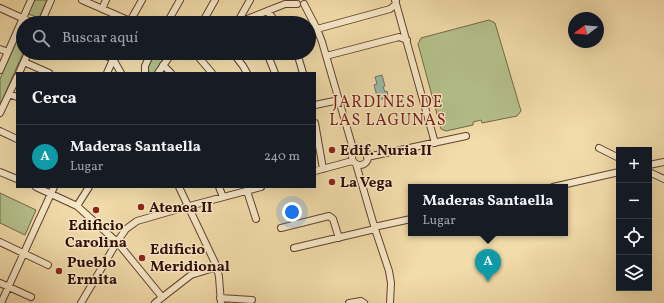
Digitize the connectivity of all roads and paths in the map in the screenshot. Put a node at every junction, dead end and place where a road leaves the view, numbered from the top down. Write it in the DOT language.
graph roads {
  1 [pos="31,0"];
  2 [pos="51,0"];
  3 [pos="82,0"];
  4 [pos="106,0"];
  5 [pos="142,0"];
  6 [pos="180,0"];
  7 [pos="215,0"];
  8 [pos="250,0"];
  9 [pos="396,1"];
  10 [pos="295,2"];
  11 [pos="306,2"];
  12 [pos="0,8"];
  13 [pos="102,9"];
  14 [pos="267,11"];
  15 [pos="18,16"];
  16 [pos="23,16"];
  17 [pos="44,16"];
  18 [pos="117,16"];
  19 [pos="133,16"];
  20 [pos="171,16"];
  21 [pos="206,16"];
  22 [pos="242,16"];
  23 [pos="255,16"];
  24 [pos="271,16"];
  25 [pos="312,16"];
  26 [pos="317,29"];
  27 [pos="16,33"];
  28 [pos="407,40"];
  29 [pos="0,49"];
  30 [pos="8,52"];
  31 [pos="326,56"];
  32 [pos="113,60"];
  33 [pos="116,60"];
  34 [pos="148,60"];
  35 [pos="167,60"];
  36 [pos="201,60"];
  37 [pos="238,60"];
  38 [pos="270,60"];
  39 [pos="298,60"];
  40 [pos="24,62"];
  41 [pos="163,65"];
  42 [pos="0,70"];
  43 [pos="19,72"];
  44 [pos="47,72"];
  45 [pos="107,72"];
  46 [pos="120,72"];
  47 [pos="145,72"];
  48 [pos="159,72"];
  49 [pos="170,72"];
  50 [pos="211,72"];
  51 [pos="246,72"];
  52 [pos="275,72"];
  53 [pos="303,72"];
  54 [pos="16,79"];
  55 [pos="9,94"];
  56 [pos="16,97"];
  57 [pos="339,100"];
  58 [pos="316,105"];
  59 [pos="0,113"];
  60 [pos="316,129"];
  61 [pos="0,131"];
  62 [pos="466,136"];
  63 [pos="16,139"];
  64 [pos="435,143"];
  65 [pos="599,148"];
  66 [pos="354,152"];
  67 [pos="616,156"];
  68 [pos="367,157"];
  69 [pos="664,162"];
  70 [pos="354,163"];
  71 [pos="652,164"];
  72 [pos="323,169"];
  73 [pos="316,171"];
  74 [pos="0,172"];
  75 [pos="616,173"];
  76 [pos="652,173"];
  77 [pos="16,179"];
  78 [pos="664,179"];
  79 [pos="566,184"];
  80 [pos="38,188"];
  81 [pos="54,188"];
  82 [pos="88,188"];
  83 [pos="179,188"];
  84 [pos="219,188"];
  85 [pos="255,188"];
  86 [pos="247,191"];
  87 [pos="51,194"];
  88 [pos="223,197"];
  89 [pos="77,206"];
  90 [pos="188,206"];
  91 [pos="256,219"];
  92 [pos="408,220"];
  93 [pos="281,228"];
  94 [pos="374,228"];
  95 [pos="338,238"];
  96 [pos="0,242"];
  97 [pos="117,242"];
  98 [pos="294,248"];
  99 [pos="24,253"];
  100 [pos="48,265"];
  101 [pos="217,267"];
  102 [pos="0,282"];
  103 [pos="9,286"];
  104 [pos="31,296"];
  105 [pos="162,298"];
  106 [pos="221,300"];
  107 [pos="252,300"];
  108 [pos="1,303"];
  109 [pos="81,303"];
  110 [pos="155,303"];
  111 [pos="349,303"];
  112 [pos="364,303"];
  113 [pos="390,303"];
  1 -- 16 [label="street"];
  2 -- 17 [label="street"];
  3 -- 13 [label="street"];
  4 -- 13 [label="street"];
  5 -- 19 [label="street"];
  6 -- 20 [label="street"];
  7 -- 21 [label="street"];
  8 -- 22 [label="street"];
  9 -- 26 [label="street"];
  9 -- 28 [label="street"];
  10 -- 11 [label="street"];
  10 -- 14 [label="street"];
  11 -- 25 [label="street"];
  12 -- 15 [label="street"];
  13 -- 18 [label="street"];
  14 -- 23 [label="street"];
  14 -- 24 [label="street"];
  26 -- 31 [label="street"];
  27 -- 30 [label="street"];
  28 -- 31 [label="street"];
  28 -- 64 [label="street"];
  29 -- 30 [label="street"];
  30 -- 42 [label="street"];
  31 -- 57 [label="street"];
  32 -- 45 [label="street"];
  33 -- 46 [label="street"];
  34 -- 47 [label="street"];
  35 -- 41 [label="street"];
  36 -- 50 [label="street"];
  37 -- 51 [label="street"];
  38 -- 52 [label="street"];
  39 -- 53 [label="street"];
  40 -- 43 [label="street"];
  40 -- 44 [label="street"];
  41 -- 48 [label="street"];
  41 -- 49 [label="street"];
  54 -- 55 [label="street"];
  55 -- 56 [label="street"];
  55 -- 59 [label="street"];
  57 -- 58 [label="street"];
  57 -- 66 [label="street"];
  60 -- 72 [label="street"];
  61 -- 63 [label="street"];
  62 -- 64 [label="street"];
  64 -- 68 [label="street"];
  65 -- 67 [label="street"];
  66 -- 68 [label="street"];
  66 -- 70 [label="street"];
  68 -- 70 [label="street"];
  69 -- 71 [label="street"];
  70 -- 72 [label="street"];
  70 -- 94 [label="street"];
  72 -- 73 [label="street"];
  74 -- 77 [label="street"];
  75 -- 79 [label="street"];
  76 -- 78 [label="street"];
  80 -- 87 [label="street"];
  81 -- 87 [label="street"];
  82 -- 89 [label="street"];
  83 -- 90 [label="street"];
  84 -- 88 [label="street"];
  85 -- 86 [label="street"];
  86 -- 88 [label="street"];
  86 -- 91 [label="street"];
  87 -- 89 [label="street"];
  87 -- 99 [label="street"];
  88 -- 90 [label="street"];
  89 -- 97 [label="street"];
  90 -- 97 [label="street"];
  90 -- 101 [label="street"];
  92 -- 94 [label="street"];
  93 -- 95 [label="street"];
  94 -- 95 [label="street"];
  94 -- 113 [label="street"];
  95 -- 98 [label="street"];
  96 -- 99 [label="street"];
  97 -- 105 [label="street"];
  97 -- 109 [label="street"];
  99 -- 100 [label="street"];
  99 -- 103 [label="street"];
  101 -- 105 [label="street"];
  101 -- 106 [label="street"];
  102 -- 103 [label="street"];
  103 -- 104 [label="street"];
  103 -- 108 [label="street"];
  105 -- 110 [label="street"];
  106 -- 107 [label="street"];
  111 -- 112 [label="street"];
}
